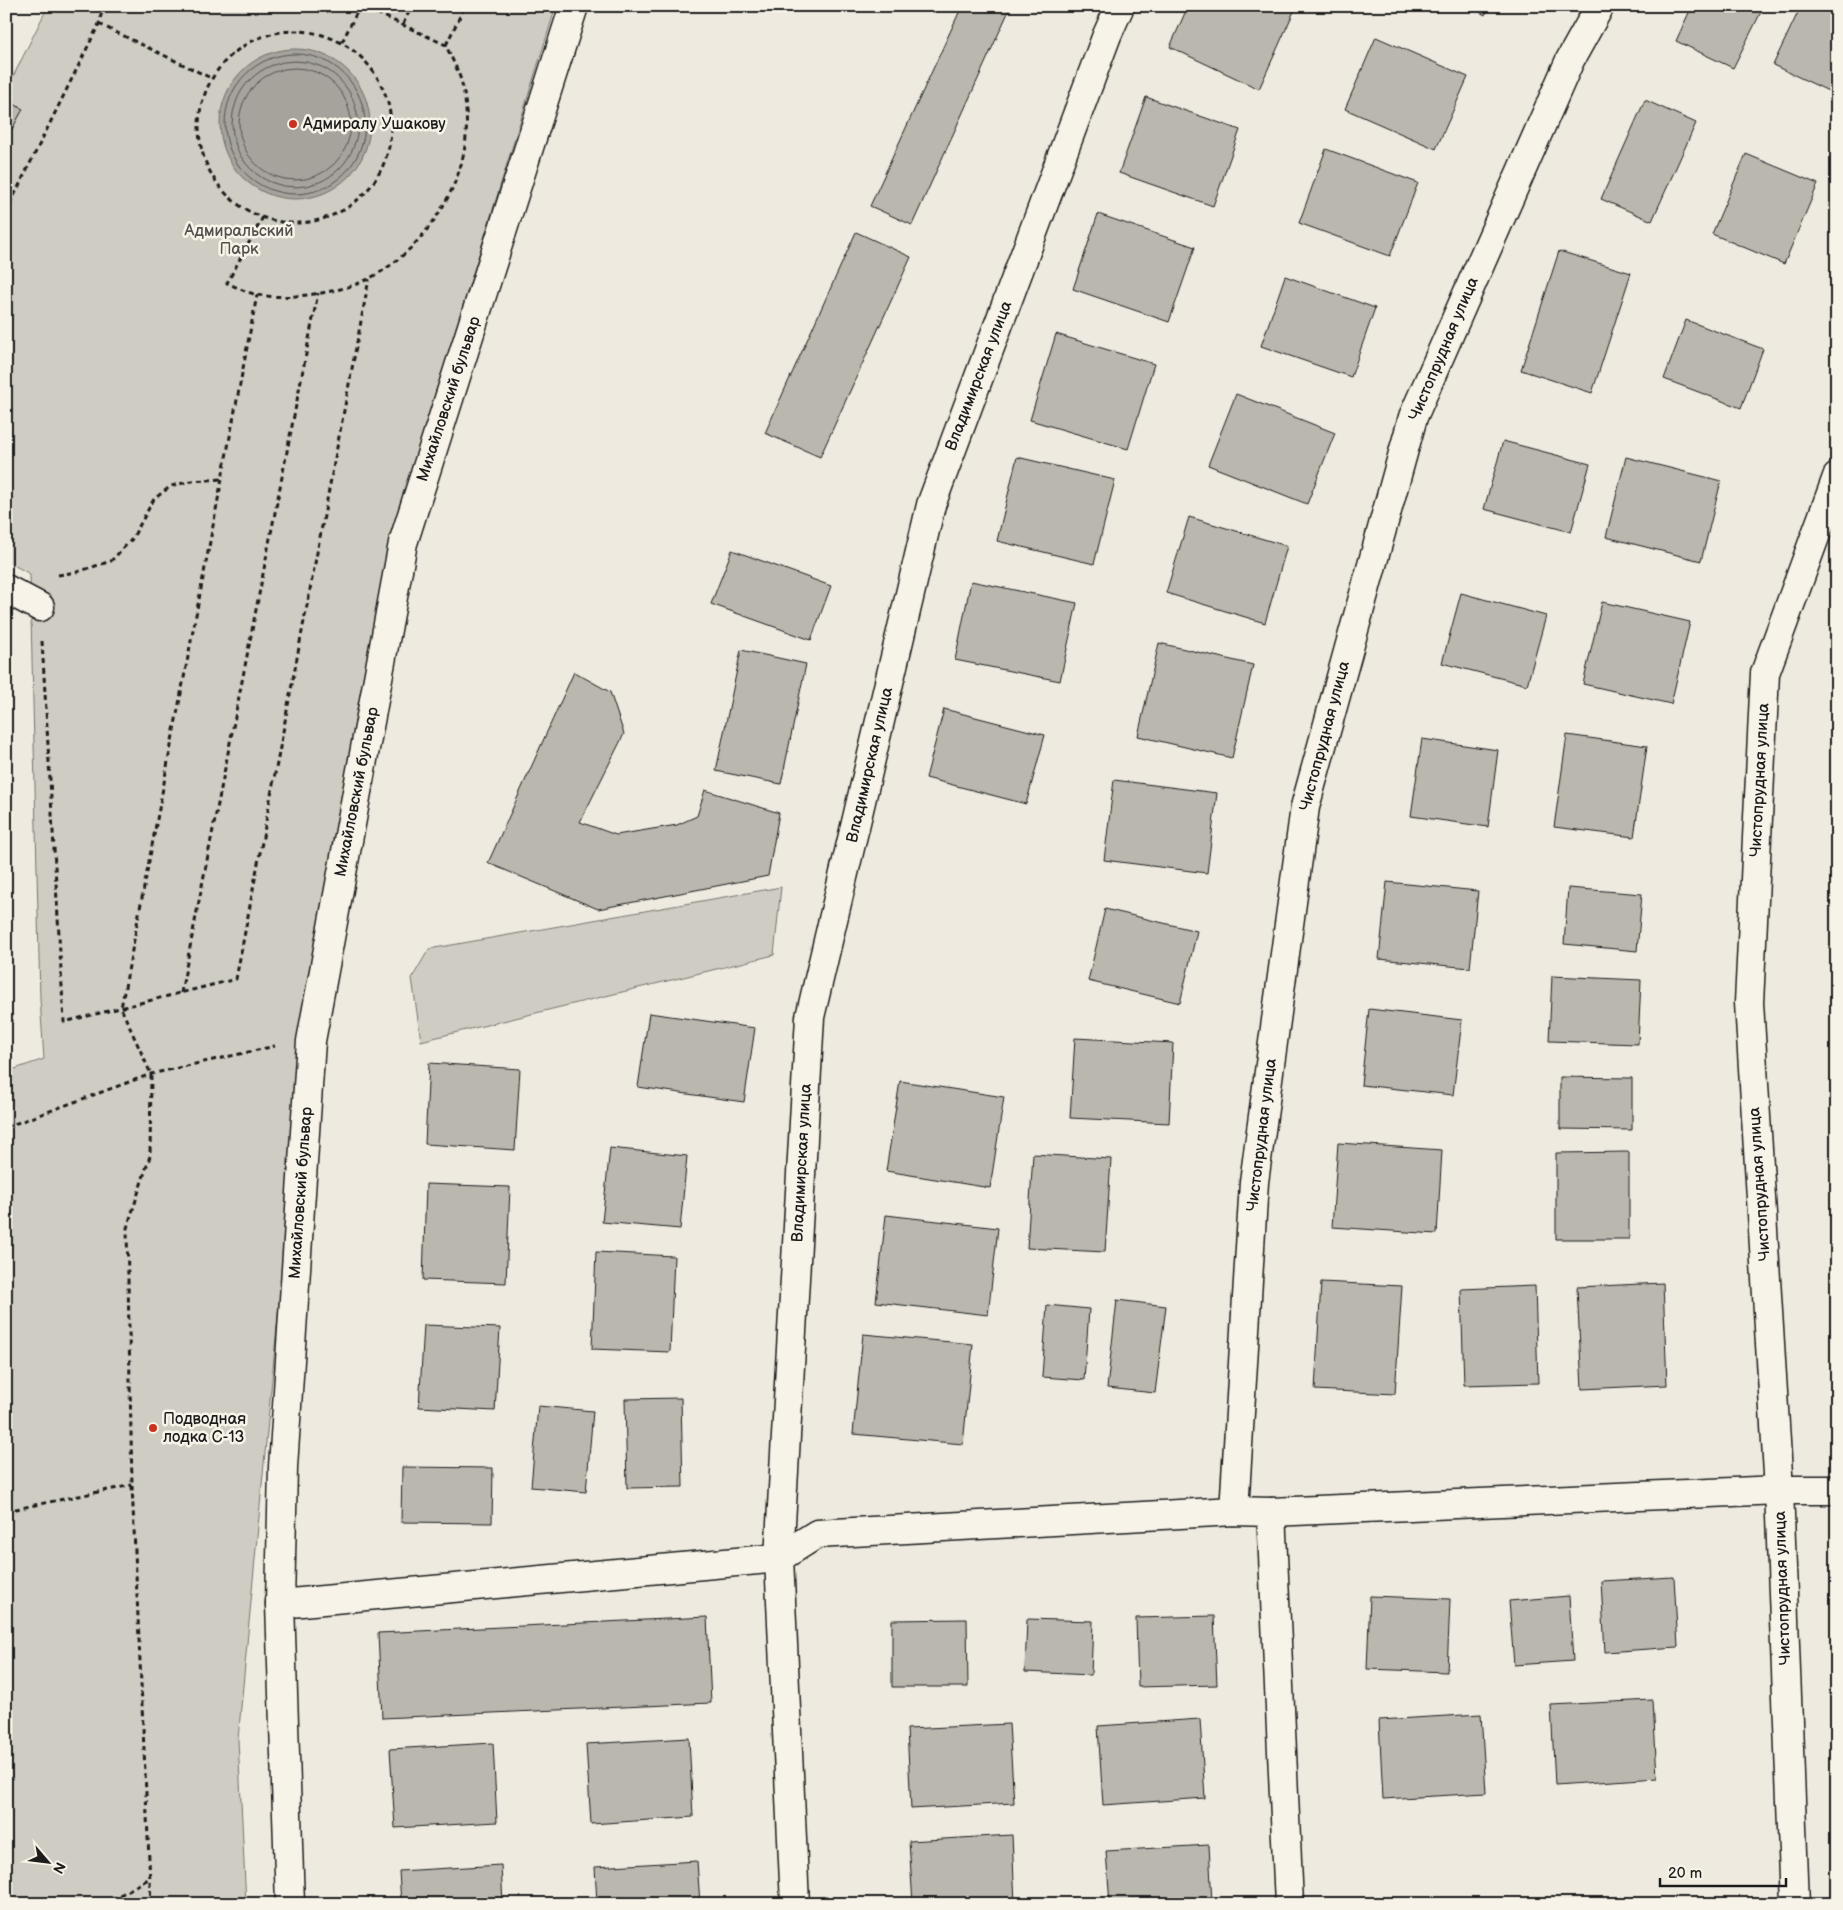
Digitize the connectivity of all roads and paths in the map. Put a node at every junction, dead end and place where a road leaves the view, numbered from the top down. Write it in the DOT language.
graph roads {
  1 [pos="103,6"];
  2 [pos="361,6"];
  3 [pos="412,6"];
  4 [pos="466,6"];
  5 [pos="574,6"];
  6 [pos="1120,6"];
  7 [pos="1600,6"];
  8 [pos="99,24"];
  9 [pos="403,24"];
  10 [pos="342,42"];
  11 [pos="446,45"];
  12 [pos="211,78"];
  13 [pos="6,212"];
  14 [pos="263,217"];
  15 [pos="369,279"];
  16 [pos="318,293"];
  17 [pos="257,295"];
  18 [pos="1837,477"];
  19 [pos="222,479"];
  20 [pos="51,576"];
  21 [pos="6,589"];
  22 [pos="40,607"];
  23 [pos="181,993"];
  24 [pos="121,1008"];
  25 [pos="280,1045"];
  26 [pos="151,1074"];
  27 [pos="6,1127"];
  28 [pos="132,1485"];
  29 [pos="1779,1490"];
  30 [pos="1837,1490"];
  31 [pos="6,1511"];
  32 [pos="1234,1511"];
  33 [pos="1271,1512"];
  34 [pos="778,1558"];
  35 [pos="280,1604"];
  36 [pos="150,1878"];
  37 [pos="104,1904"];
  38 [pos="151,1904"];
  39 [pos="290,1904"];
  40 [pos="795,1904"];
  41 [pos="1289,1904"];
  42 [pos="1794,1904"];
  1 -- 8 [label="path"];
  2 -- 9 [label="path"];
  2 -- 10 [label="path"];
  3 -- 9 [label="path"];
  4 -- 11 [label="path"];
  5 -- 35 [label="street, Михайловский бульвар"];
  6 -- 34 [label="street, Владимирская улица"];
  7 -- 32 [label="street, Чистопрудная улица"];
  8 -- 12 [label="path"];
  8 -- 13 [label="path"];
  9 -- 11 [label="path"];
  10 -- 12 [label="path"];
  10 -- 14 [label="path"];
  11 -- 15 [label="path"];
  12 -- 14 [label="path"];
  14 -- 17 [label="path"];
  15 -- 16 [label="path"];
  15 -- 23 [label="path"];
  16 -- 17 [label="path"];
  16 -- 23 [label="path"];
  17 -- 19 [label="path"];
  18 -- 29 [label="street, Чистопрудная улица"];
  19 -- 20 [label="path"];
  19 -- 24 [label="path"];
  21 -- 22 [label="street"];
  22 -- 24 [label="path"];
  23 -- 24 [label="path"];
  24 -- 26 [label="path"];
  25 -- 26 [label="path"];
  26 -- 27 [label="path"];
  26 -- 28 [label="path"];
  28 -- 31 [label="path"];
  28 -- 36 [label="path"];
  29 -- 30 [label="street"];
  29 -- 33 [label="street"];
  29 -- 42 [label="street, Чистопрудная улица"];
  32 -- 33 [label="street"];
  32 -- 34 [label="street"];
  33 -- 41 [label="street"];
  34 -- 35 [label="street"];
  34 -- 40 [label="street, Владимирская улица"];
  35 -- 39 [label="street, Михайловский бульвар"];
  36 -- 37 [label="path"];
  36 -- 38 [label="path"];
}
